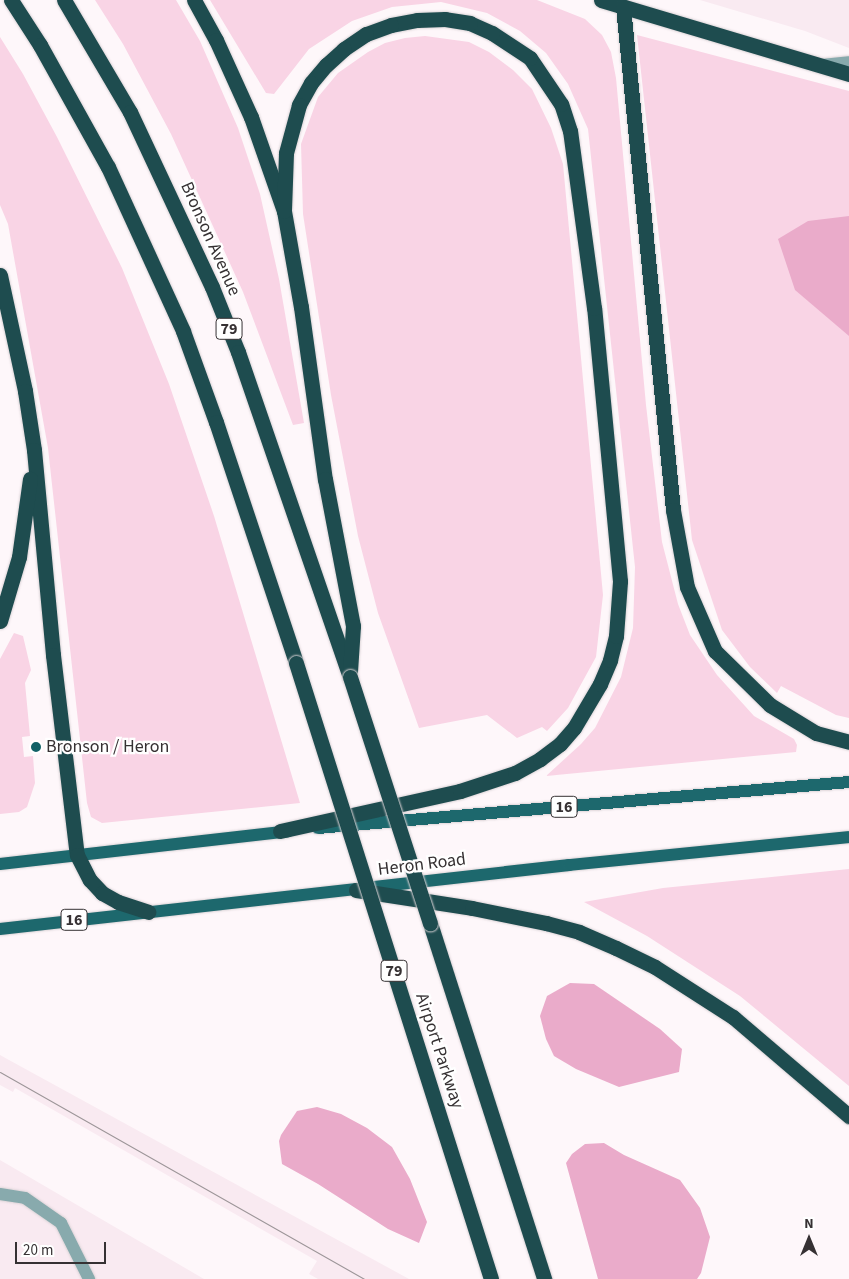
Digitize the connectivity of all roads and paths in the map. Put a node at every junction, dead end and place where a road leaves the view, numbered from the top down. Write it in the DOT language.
graph roads {
  1 [pos="11,0"];
  2 [pos="64,0"];
  3 [pos="194,0"];
  4 [pos="601,0"];
  5 [pos="623,7"];
  6 [pos="849,62"];
  7 [pos="820,66"];
  8 [pos="849,74"];
  9 [pos="284,211"];
  10 [pos="0,275"];
  11 [pos="34,450"];
  12 [pos="0,621"];
  13 [pos="350,677"];
  14 [pos="849,742"];
  15 [pos="849,782"];
  16 [pos="280,832"];
  17 [pos="849,837"];
  18 [pos="77,855"];
  19 [pos="0,864"];
  20 [pos="356,890"];
  21 [pos="148,912"];
  22 [pos="0,929"];
  23 [pos="849,1116"];
  24 [pos="0,1194"];
  25 [pos="89,1279"];
  26 [pos="491,1279"];
  27 [pos="544,1279"];
  1 -- 26 [label="highway, Airport Parkway / 79, bridge"];
  2 -- 13 [label="highway, Bronson Avenue / 79"];
  3 -- 9 [label="highway"];
  4 -- 5 [label="highway"];
  5 -- 7 [label="highway"];
  5 -- 14 [label="highway"];
  6 -- 7 [label="lane"];
  7 -- 8 [label="highway"];
  9 -- 13 [label="highway"];
  9 -- 16 [label="highway"];
  10 -- 11 [label="highway"];
  11 -- 12 [label="highway"];
  11 -- 18 [label="highway"];
  13 -- 27 [label="highway, Airport Parkway / 79, bridge"];
  15 -- 16 [label="main road, 16"];
  16 -- 18 [label="main road, 16"];
  17 -- 20 [label="main road, Heron Road / 16"];
  18 -- 19 [label="main road, 16"];
  18 -- 21 [label="highway"];
  20 -- 21 [label="main road, Heron Road / 16"];
  20 -- 23 [label="highway"];
  21 -- 22 [label="main road, Heron Road / 16"];
  24 -- 25 [label="lane"];
}
